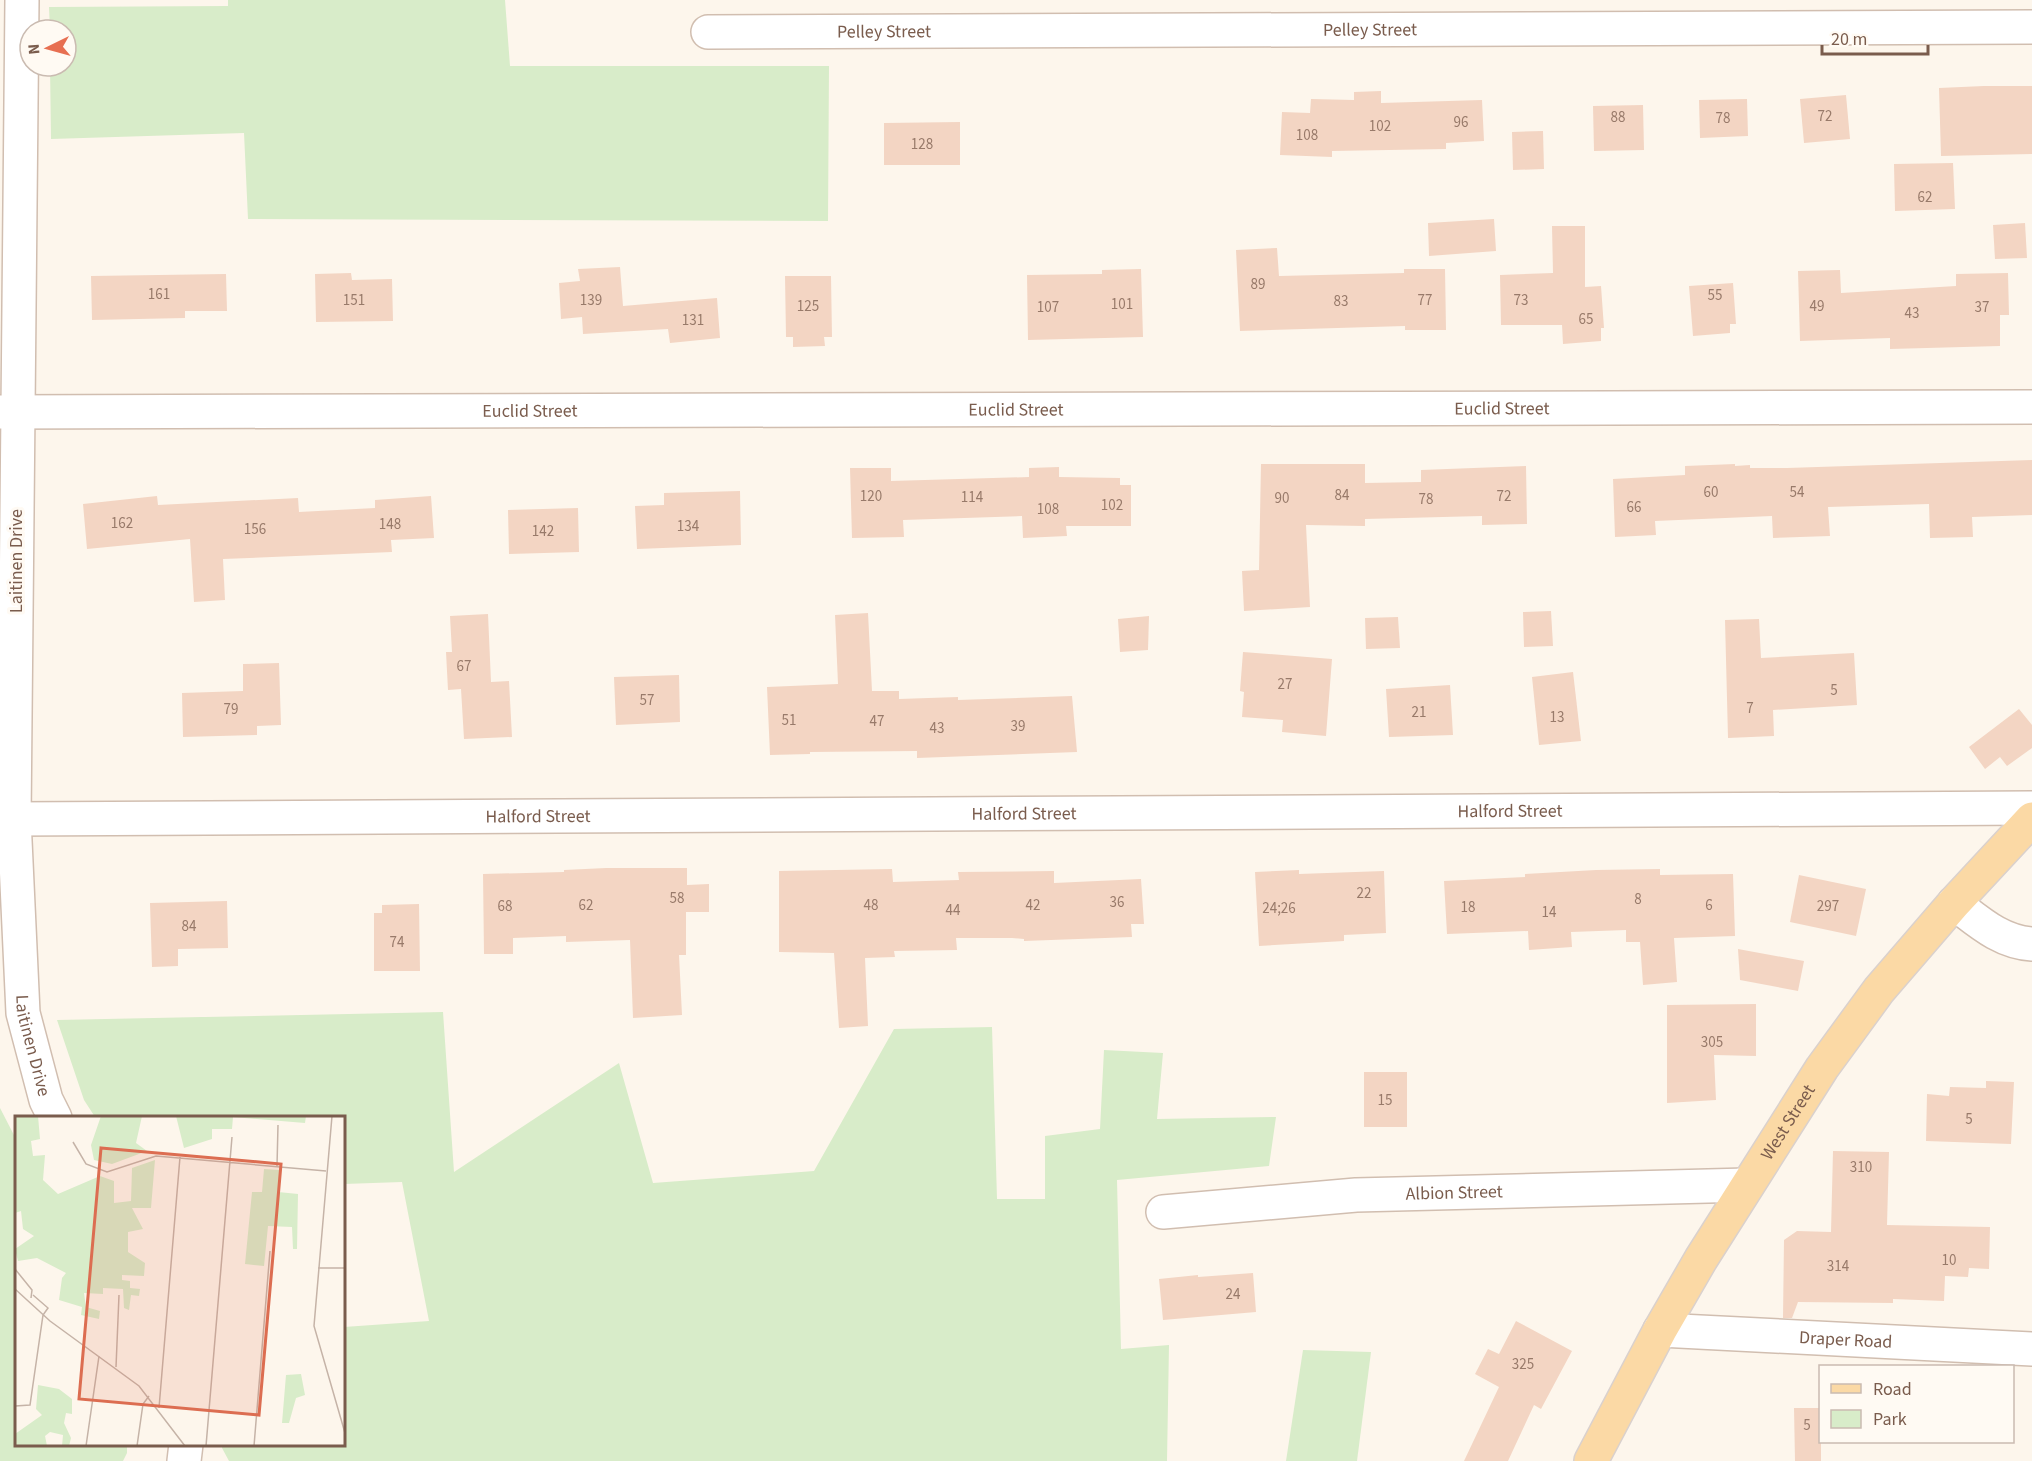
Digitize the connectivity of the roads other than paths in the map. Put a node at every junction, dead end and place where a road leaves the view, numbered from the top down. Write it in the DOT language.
graph roads {
  1 [pos="22,0"];
  2 [pos="2032,27"];
  3 [pos="708,32"];
  4 [pos="11,39"];
  5 [pos="2032,407"];
  6 [pos="9,412"];
  7 [pos="2032,808"];
  8 [pos="14,819"];
  9 [pos="2032,819"];
  10 [pos="1954,903"];
  11 [pos="2032,944"];
  12 [pos="54,1116"];
  13 [pos="1748,1185"];
  14 [pos="1163,1212"];
  15 [pos="1660,1330"];
  16 [pos="2032,1349"];
  17 [pos="186,1446"];
  18 [pos="184,1461"];
  19 [pos="1590,1461"];
  1 -- 4 [label="street, Laitinen Drive"];
  2 -- 3 [label="street, Pelley Street"];
  4 -- 6 [label="street, Laitinen Drive"];
  5 -- 6 [label="street, Euclid Street"];
  6 -- 8 [label="street, Laitinen Drive"];
  7 -- 8 [label="street, Halford Street"];
  8 -- 12 [label="street, Laitinen Drive"];
  9 -- 10 [label="main road, West Street"];
  10 -- 11 [label="street"];
  10 -- 13 [label="main road, West Street"];
  13 -- 14 [label="street, Albion Street"];
  13 -- 15 [label="main road, West Street"];
  15 -- 16 [label="street, Draper Road"];
  15 -- 19 [label="main road, West Street"];
  17 -- 18 [label="street"];
}
